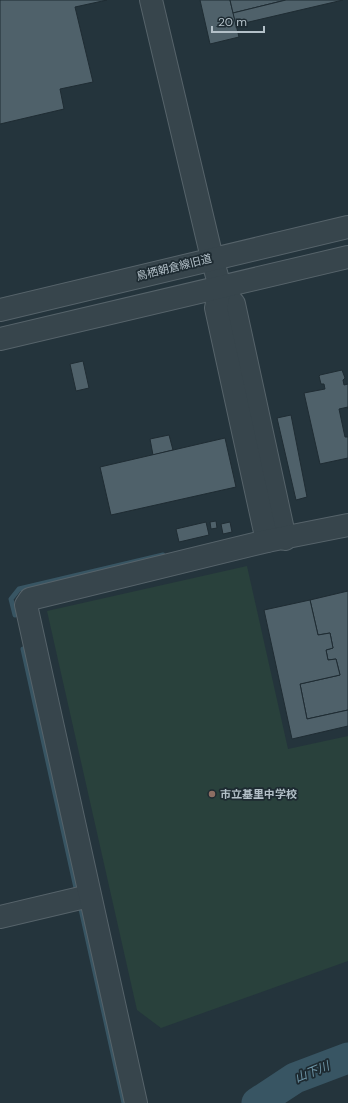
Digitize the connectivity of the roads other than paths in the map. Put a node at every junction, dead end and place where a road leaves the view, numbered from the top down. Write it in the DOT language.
graph roads {
  1 [pos="151,0"];
  2 [pos="348,227"];
  3 [pos="348,257"];
  4 [pos="212,258"];
  5 [pos="220,287"];
  6 [pos="0,310"];
  7 [pos="0,339"];
  8 [pos="348,525"];
  9 [pos="276,540"];
  10 [pos="89,896"];
  11 [pos="0,917"];
  12 [pos="136,1103"];
  1 -- 4 [label="street"];
  2 -- 4 [label="street, 鳥栖朝倉線旧道"];
  3 -- 5 [label="street"];
  4 -- 5 [label="street"];
  4 -- 6 [label="street, 鳥栖朝倉線旧道"];
  5 -- 7 [label="street"];
  5 -- 9 [label="street"];
  8 -- 9 [label="street"];
  9 -- 10 [label="street"];
  10 -- 11 [label="street"];
  10 -- 12 [label="street"];
}
